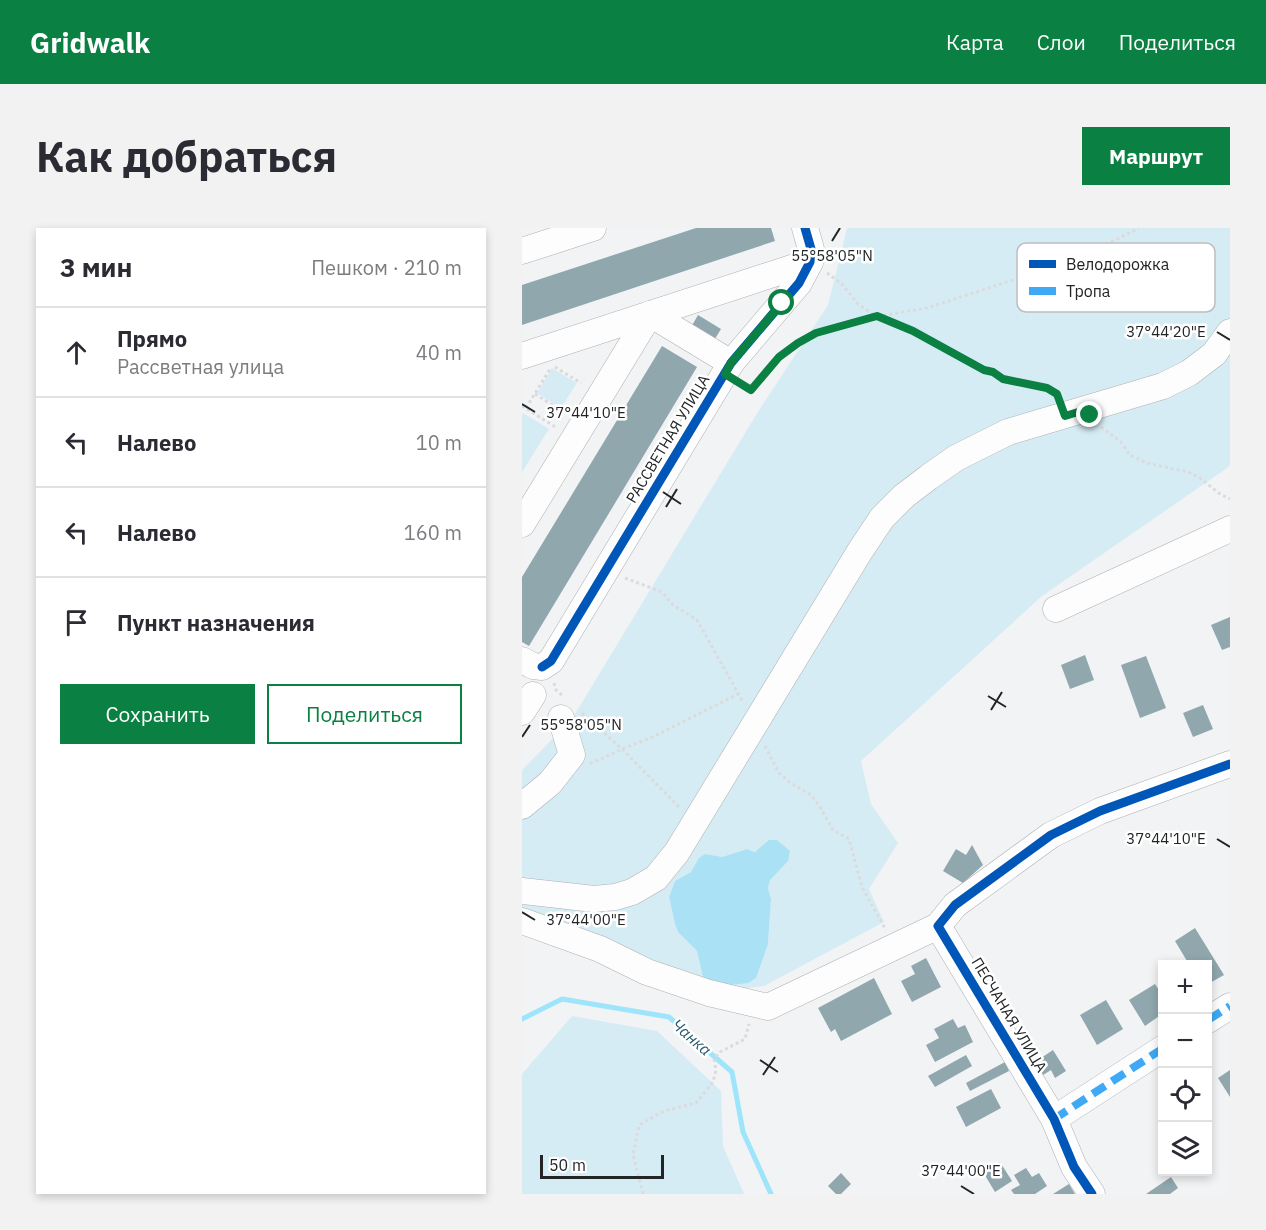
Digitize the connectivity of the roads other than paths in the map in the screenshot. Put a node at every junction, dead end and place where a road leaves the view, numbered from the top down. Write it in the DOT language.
graph roads {
  1 [pos="593,228"];
  2 [pos="805,228"];
  3 [pos="522,251"];
  4 [pos="810,262"];
  5 [pos="650,314"];
  6 [pos="1230,332"];
  7 [pos="522,356"];
  8 [pos="728,369"];
  9 [pos="522,524"];
  10 [pos="1230,529"];
  11 [pos="1056,609"];
  12 [pos="537,664"];
  13 [pos="569,709"];
  14 [pos="1230,764"];
  15 [pos="522,806"];
  16 [pos="522,891"];
  17 [pos="522,921"];
  18 [pos="938,926"];
  19 [pos="1230,1006"];
  20 [pos="1212,1017"];
  21 [pos="1158,1052"];
  22 [pos="1054,1119"];
  23 [pos="1092,1194"];
  1 -- 3 [label="street"];
  2 -- 4 [label="street"];
  4 -- 5 [label="street"];
  4 -- 8 [label="street, РАССВЕТНАЯ УЛИЦА"];
  5 -- 7 [label="street"];
  5 -- 8 [label="street"];
  5 -- 9 [label="street"];
  6 -- 16 [label="street"];
  8 -- 12 [label="street, РАССВЕТНАЯ УЛИЦА"];
  10 -- 11 [label="street"];
  13 -- 15 [label="street"];
  14 -- 18 [label="street"];
  17 -- 18 [label="street"];
  18 -- 22 [label="street, ПЕСЧАНАЯ УЛИЦА"];
  19 -- 20 [label="street"];
  21 -- 22 [label="street"];
  22 -- 23 [label="street, ПЕСЧАНАЯ УЛИЦА"];
}
